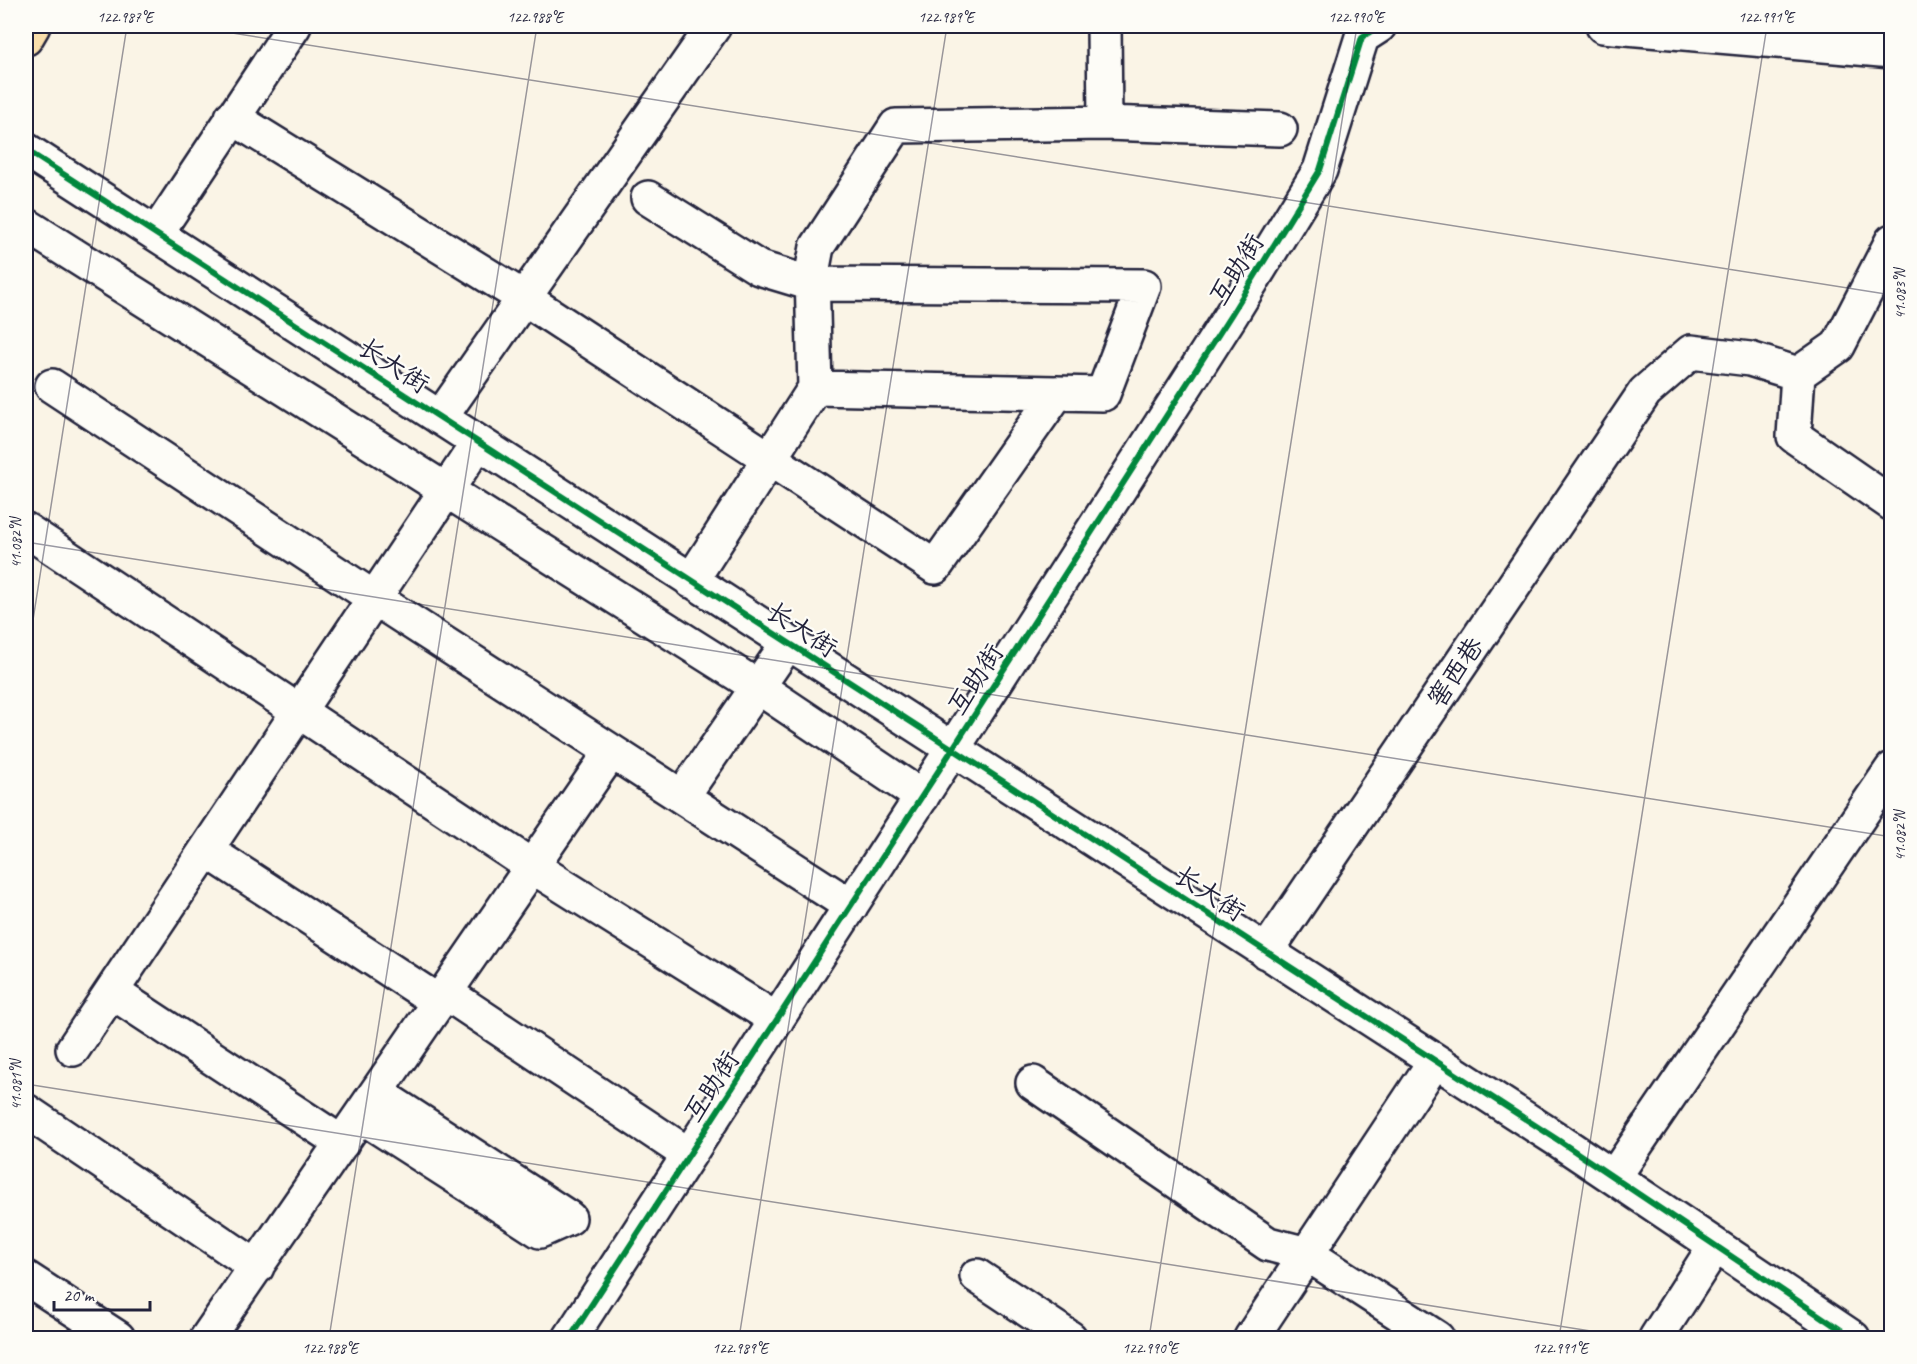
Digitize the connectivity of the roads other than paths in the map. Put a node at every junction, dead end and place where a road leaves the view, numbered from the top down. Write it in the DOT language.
graph roads {
  1 [pos="33,26"];
  2 [pos="294,26"];
  3 [pos="714,26"];
  4 [pos="1104,26"];
  5 [pos="1379,26"];
  6 [pos="1603,26"];
  7 [pos="26,38"];
  8 [pos="1892,51"];
  9 [pos="232,117"];
  10 [pos="1105,123"];
  11 [pos="1280,129"];
  12 [pos="26,150"];
  13 [pos="648,198"];
  14 [pos="26,225"];
  15 [pos="156,234"];
  16 [pos="1892,241"];
  17 [pos="812,284"];
  18 [pos="524,298"];
  19 [pos="1798,374"];
  20 [pos="52,386"];
  21 [pos="815,388"];
  22 [pos="1057,393"];
  23 [pos="440,418"];
  24 [pos="478,442"];
  25 [pos="770,458"];
  26 [pos="446,492"];
  27 [pos="1892,504"];
  28 [pos="26,530"];
  29 [pos="691,581"];
  30 [pos="374,598"];
  31 [pos="788,644"];
  32 [pos="758,687"];
  33 [pos="298,711"];
  34 [pos="952,750"];
  35 [pos="611,752"];
  36 [pos="1892,770"];
  37 [pos="682,797"];
  38 [pos="922,797"];
  39 [pos="206,850"];
  40 [pos="532,867"];
  41 [pos="851,906"];
  42 [pos="1266,952"];
  43 [pos="112,992"];
  44 [pos="443,997"];
  45 [pos="777,1020"];
  46 [pos="73,1049"];
  47 [pos="1435,1061"];
  48 [pos="1033,1083"];
  49 [pos="369,1104"];
  50 [pos="26,1111"];
  51 [pos="342,1143"];
  52 [pos="689,1155"];
  53 [pos="1614,1178"];
  54 [pos="1715,1246"];
  55 [pos="1307,1254"];
  56 [pos="257,1267"];
  57 [pos="977,1276"];
  58 [pos="26,1278"];
  59 [pos="118,1338"];
  60 [pos="207,1338"];
  61 [pos="570,1338"];
  62 [pos="1070,1338"];
  63 [pos="1251,1338"];
  64 [pos="1437,1338"];
  65 [pos="1656,1338"];
  66 [pos="1853,1338"];
  1 -- 7 [label="main road"];
  2 -- 9 [label="street"];
  3 -- 18 [label="street"];
  4 -- 10 [label="street"];
  5 -- 34 [label="street, 互助街"];
  6 -- 8 [label="street"];
  9 -- 15 [label="street"];
  9 -- 18 [label="street"];
  10 -- 11 [label="street"];
  10 -- 17 [label="street"];
  12 -- 15 [label="street, 长大街"];
  13 -- 17 [label="street"];
  14 -- 26 [label="street"];
  15 -- 23 [label="street, 长大街"];
  16 -- 19 [label="street"];
  17 -- 21 [label="street"];
  17 -- 22 [label="street"];
  18 -- 23 [label="street"];
  18 -- 25 [label="street"];
  19 -- 27 [label="street"];
  19 -- 42 [label="street, 窖西巷"];
  20 -- 30 [label="street"];
  21 -- 22 [label="street"];
  21 -- 25 [label="street"];
  22 -- 25 [label="street"];
  23 -- 24 [label="street, 长大街"];
  24 -- 26 [label="street"];
  24 -- 29 [label="street, 长大街"];
  25 -- 29 [label="street"];
  26 -- 30 [label="street"];
  26 -- 32 [label="street"];
  28 -- 33 [label="street"];
  29 -- 31 [label="street, 长大街"];
  30 -- 33 [label="street"];
  30 -- 35 [label="street"];
  31 -- 32 [label="street"];
  31 -- 34 [label="street, 长大街"];
  32 -- 37 [label="street"];
  32 -- 38 [label="street"];
  33 -- 39 [label="street"];
  33 -- 40 [label="street"];
  34 -- 38 [label="street, 互助街"];
  34 -- 42 [label="street, 长大街"];
  35 -- 37 [label="street"];
  35 -- 40 [label="street"];
  36 -- 53 [label="street"];
  37 -- 41 [label="street"];
  38 -- 41 [label="street, 互助街"];
  39 -- 43 [label="street"];
  39 -- 44 [label="street"];
  40 -- 44 [label="street"];
  40 -- 45 [label="street"];
  41 -- 45 [label="street, 互助街"];
  42 -- 47 [label="street, 长大街"];
  43 -- 46 [label="street"];
  43 -- 51 [label="street"];
  44 -- 49 [label="street"];
  44 -- 52 [label="street"];
  45 -- 52 [label="street, 互助街"];
  47 -- 53 [label="street, 长大街"];
  47 -- 55 [label="street"];
  48 -- 55 [label="street"];
  49 -- 49 [label="street"];
  49 -- 51 [label="street"];
  50 -- 56 [label="street"];
  51 -- 56 [label="street"];
  52 -- 61 [label="street, 互助街"];
  53 -- 54 [label="street, 长大街"];
  54 -- 65 [label="street"];
  54 -- 66 [label="street, 长大街"];
  55 -- 63 [label="street"];
  55 -- 64 [label="street"];
  56 -- 60 [label="street"];
  57 -- 62 [label="street"];
  58 -- 59 [label="street"];
}
